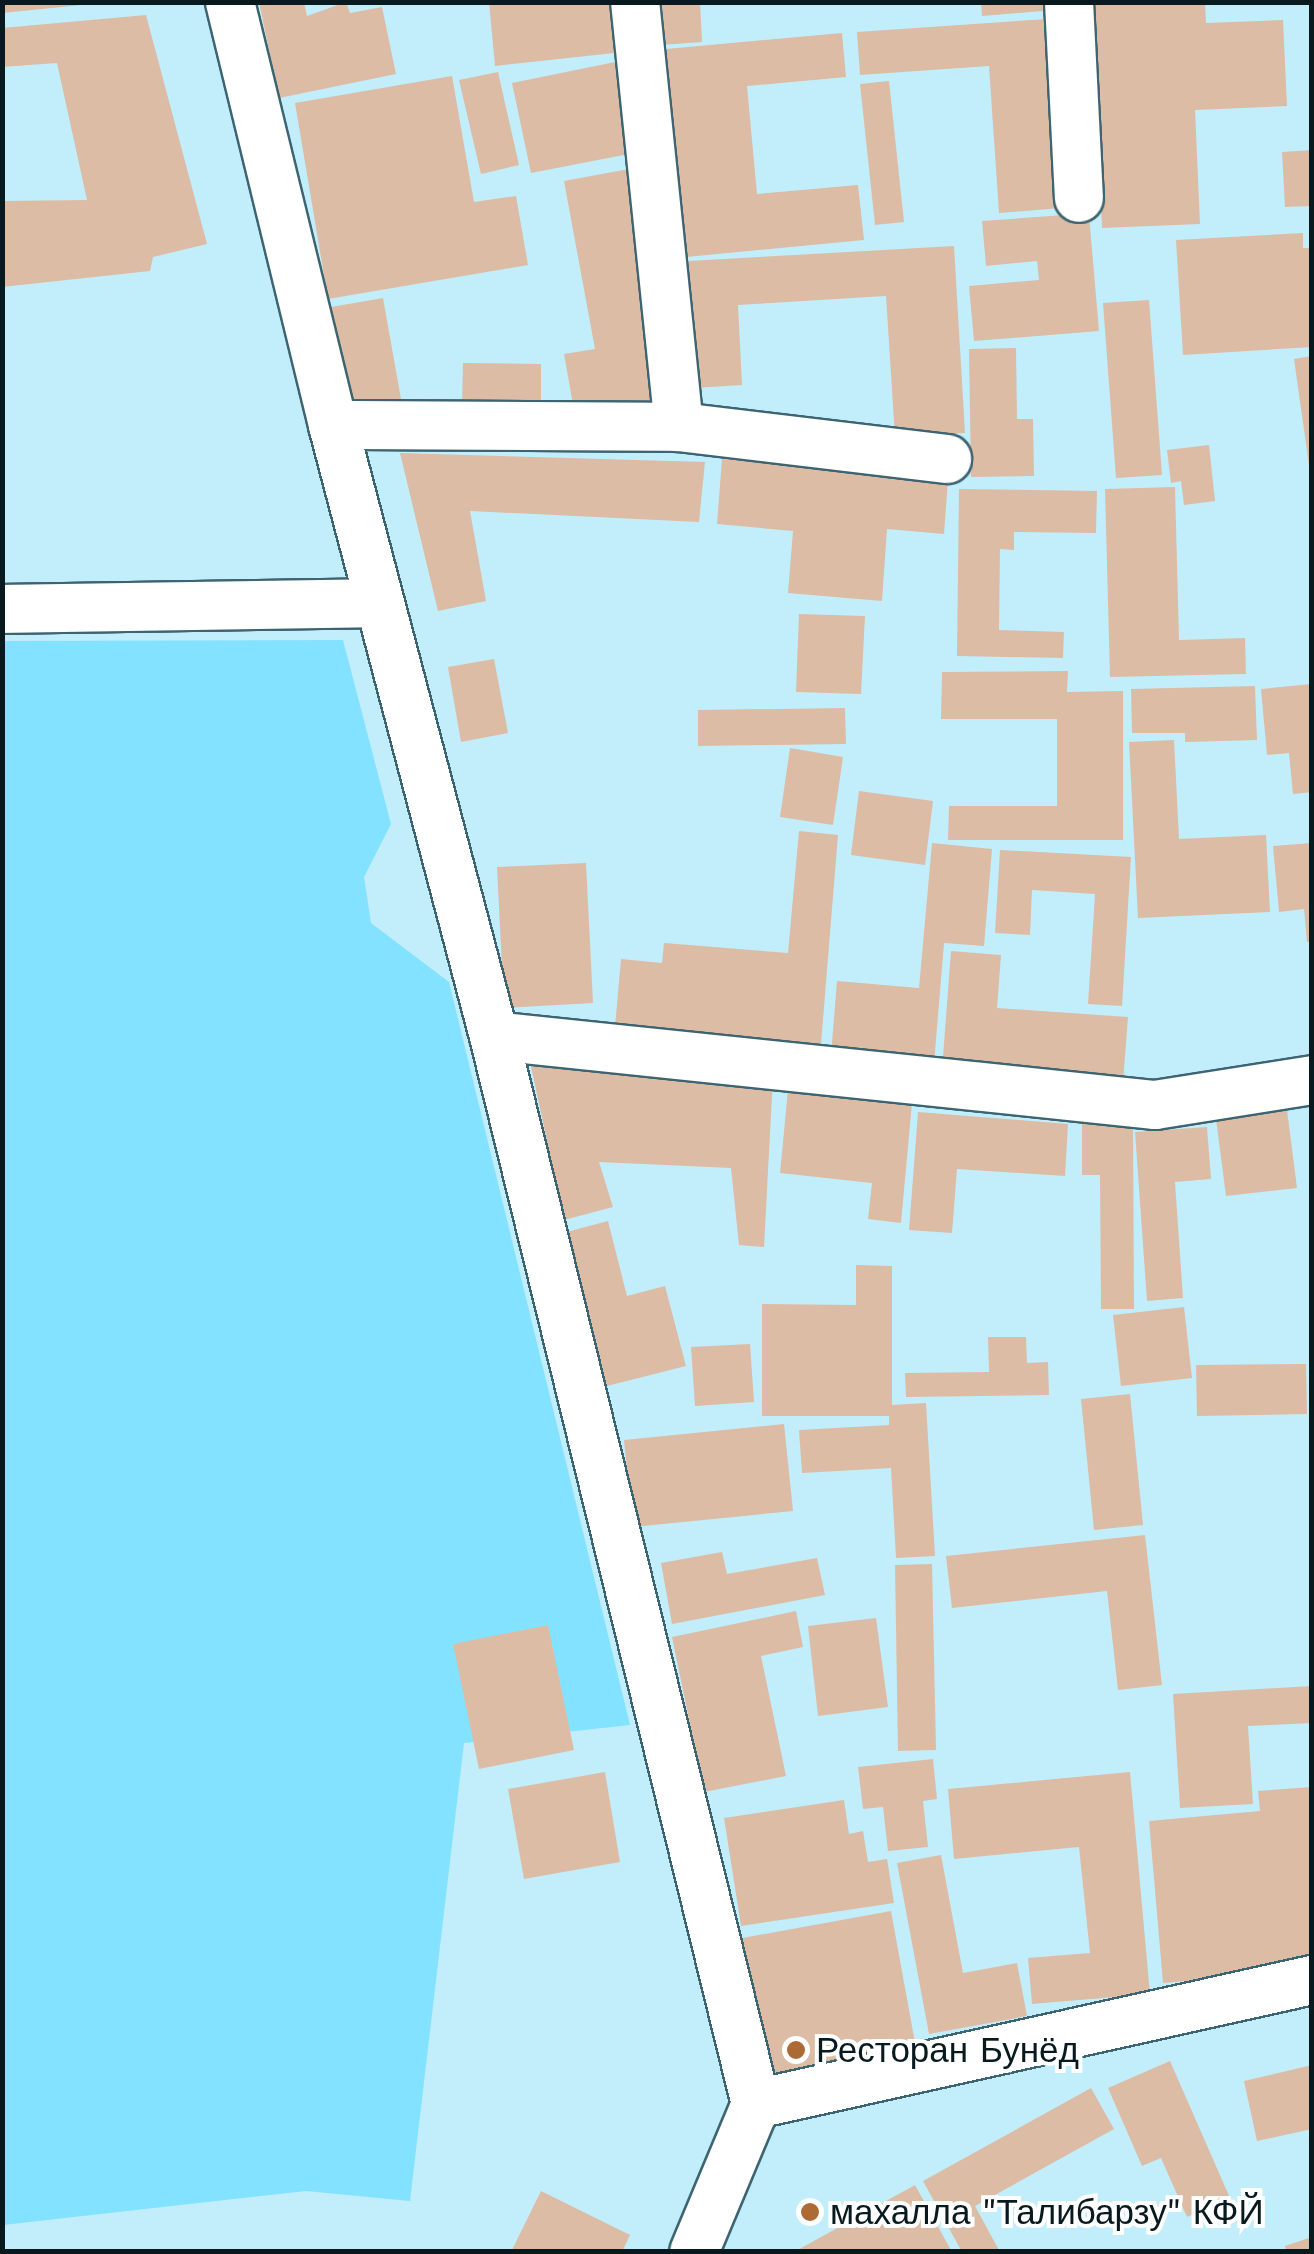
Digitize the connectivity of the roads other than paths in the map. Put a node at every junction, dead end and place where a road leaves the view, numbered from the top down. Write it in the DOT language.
graph roads {
  1 [pos="230,2"];
  2 [pos="635,2"];
  3 [pos="1069,2"];
  4 [pos="1079,198"];
  5 [pos="333,425"];
  6 [pos="679,427"];
  7 [pos="947,459"];
  8 [pos="379,603"];
  9 [pos="2,609"];
  10 [pos="494,1036"];
  11 [pos="1312,1080"];
  12 [pos="1312,1980"];
  13 [pos="756,2104"];
  14 [pos="694,2252"];
  1 -- 5 [label="street"];
  2 -- 6 [label="street"];
  3 -- 4 [label="street"];
  5 -- 6 [label="street"];
  5 -- 8 [label="street"];
  6 -- 7 [label="street"];
  8 -- 9 [label="street"];
  8 -- 10 [label="street"];
  10 -- 11 [label="street"];
  10 -- 13 [label="street"];
  12 -- 13 [label="street"];
  13 -- 14 [label="street"];
}
